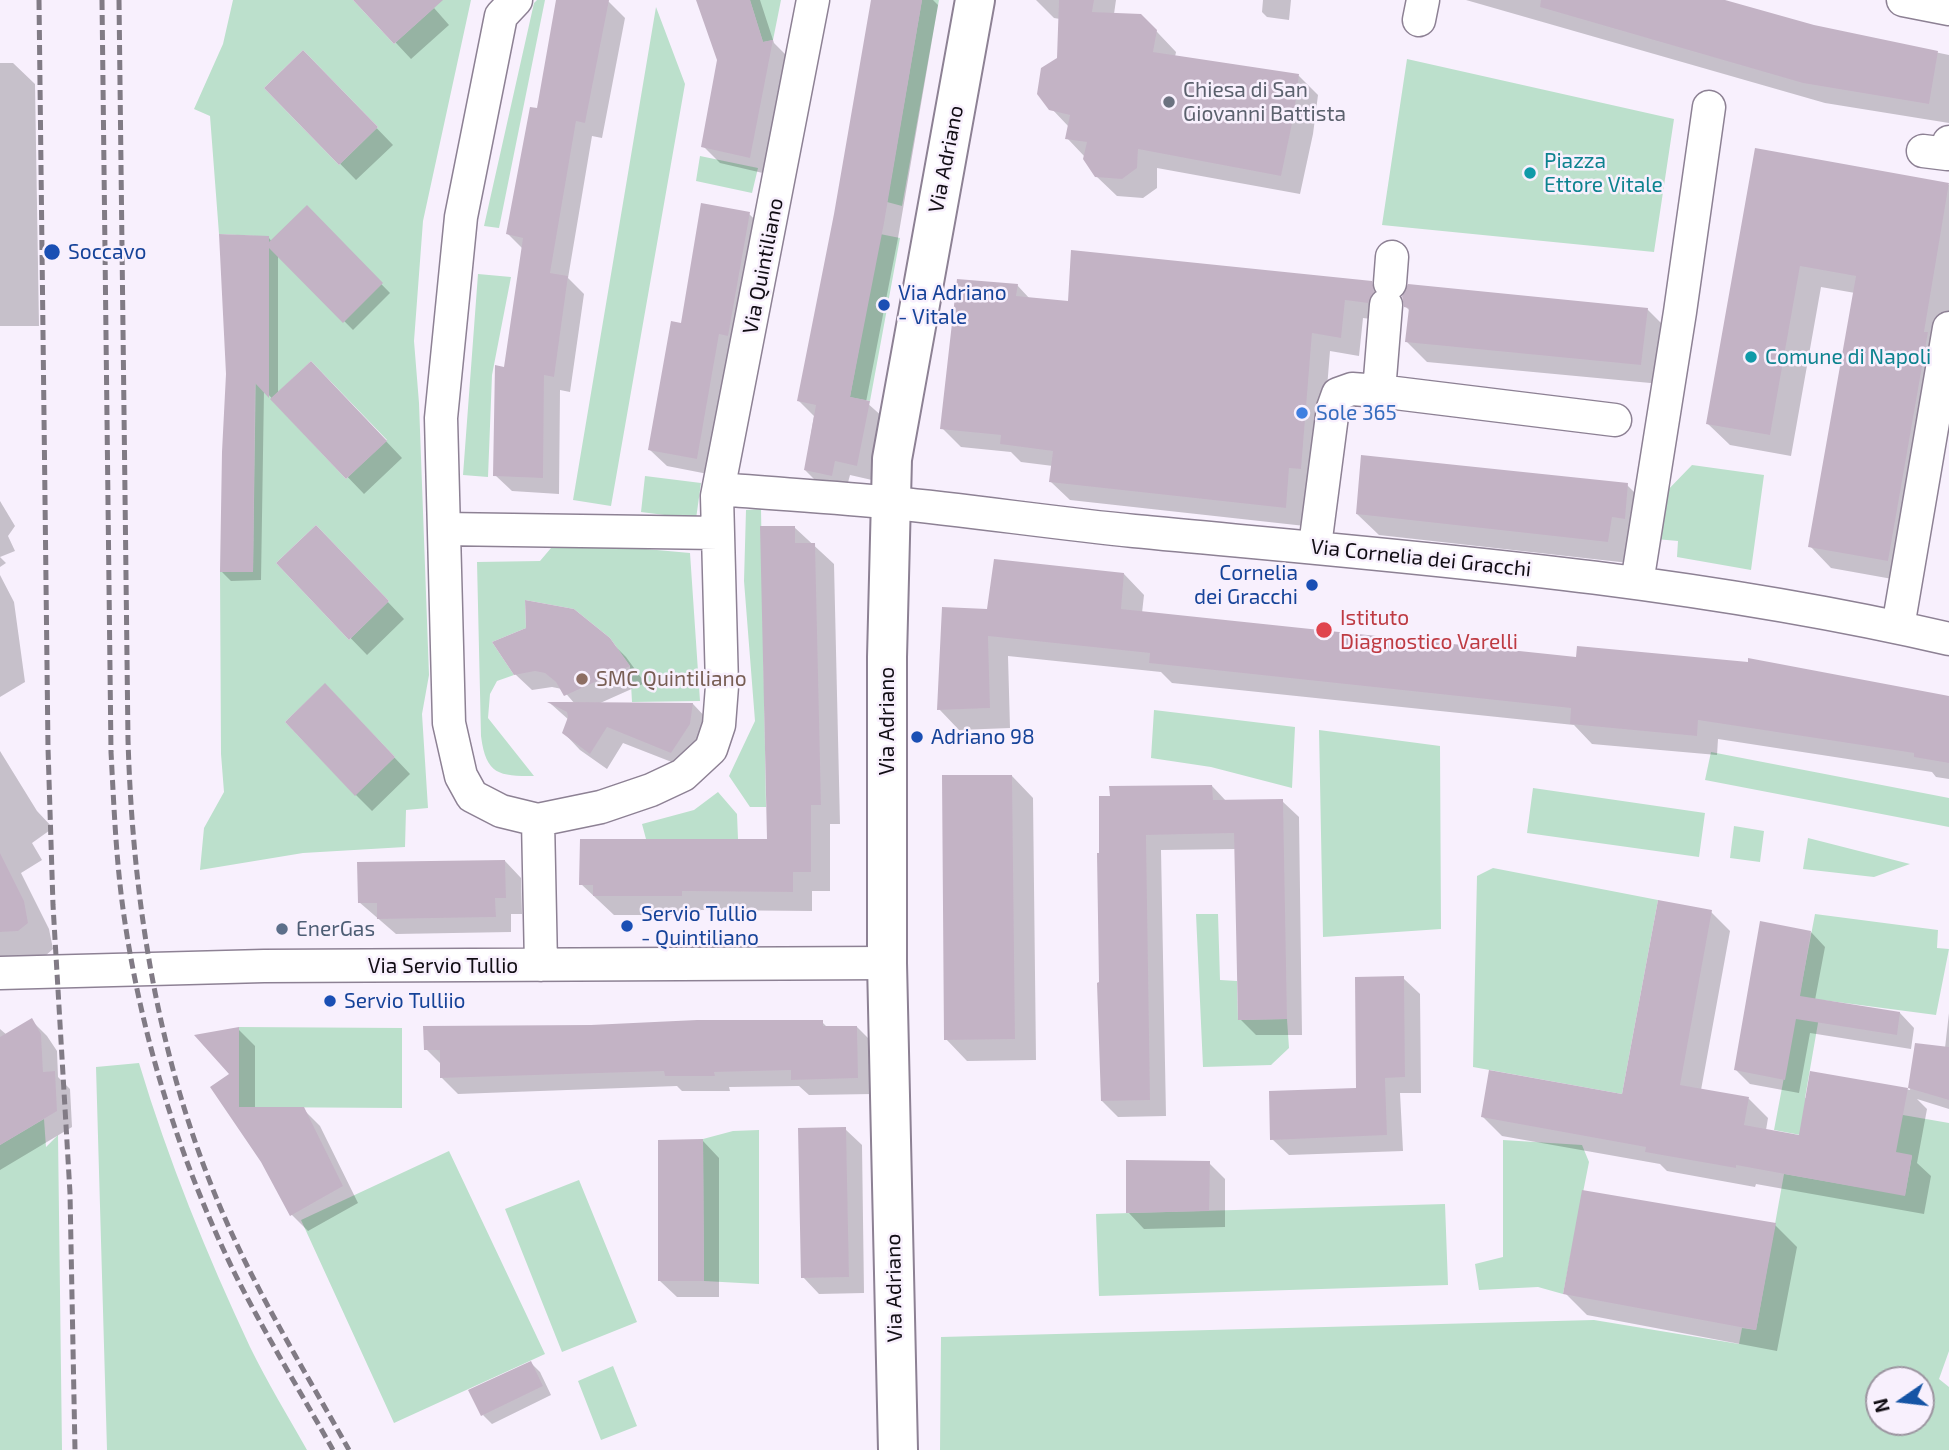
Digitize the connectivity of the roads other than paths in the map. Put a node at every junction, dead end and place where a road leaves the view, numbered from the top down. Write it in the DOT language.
graph roads {
  1 [pos="516,0"];
  2 [pos="813,0"];
  3 [pos="975,0"];
  4 [pos="1903,0"];
  5 [pos="1949,9"];
  6 [pos="1709,107"];
  7 [pos="1390,282"];
  8 [pos="1949,328"];
  9 [pos="1379,391"];
  10 [pos="1615,420"];
  11 [pos="719,489"];
  12 [pos="890,502"];
  13 [pos="444,528"];
  14 [pos="718,533"];
  15 [pos="1315,547"];
  16 [pos="1637,583"];
  17 [pos="1898,627"];
  18 [pos="1949,639"];
  19 [pos="538,820"];
  20 [pos="887,964"];
  21 [pos="541,965"];
  22 [pos="0,973"];
  23 [pos="898,1450"];
  1 -- 13 [label="street, Via Quintiliano"];
  2 -- 11 [label="street, Via Quintiliano"];
  3 -- 12 [label="street, Via Adriano"];
  4 -- 5 [label="street"];
  6 -- 16 [label="street"];
  7 -- 9 [label="street"];
  8 -- 17 [label="street"];
  9 -- 10 [label="street"];
  9 -- 15 [label="street"];
  11 -- 12 [label="street, Via Cornelia dei Gracchi"];
  11 -- 14 [label="street, Via Quintiliano"];
  12 -- 15 [label="street, Via Cornelia dei Gracchi"];
  12 -- 20 [label="street, Via Adriano"];
  13 -- 14 [label="street"];
  13 -- 19 [label="street, Via Quintiliano"];
  14 -- 19 [label="street, Via Quintiliano"];
  15 -- 16 [label="street, Via Cornelia dei Gracchi"];
  16 -- 17 [label="street, Via Cornelia dei Gracchi"];
  17 -- 18 [label="street, Via Cornelia dei Gracchi"];
  19 -- 21 [label="street"];
  20 -- 21 [label="street, Via Servio Tullio"];
  20 -- 23 [label="street, Via Adriano"];
  21 -- 22 [label="street, Via Servio Tullio"];
}
